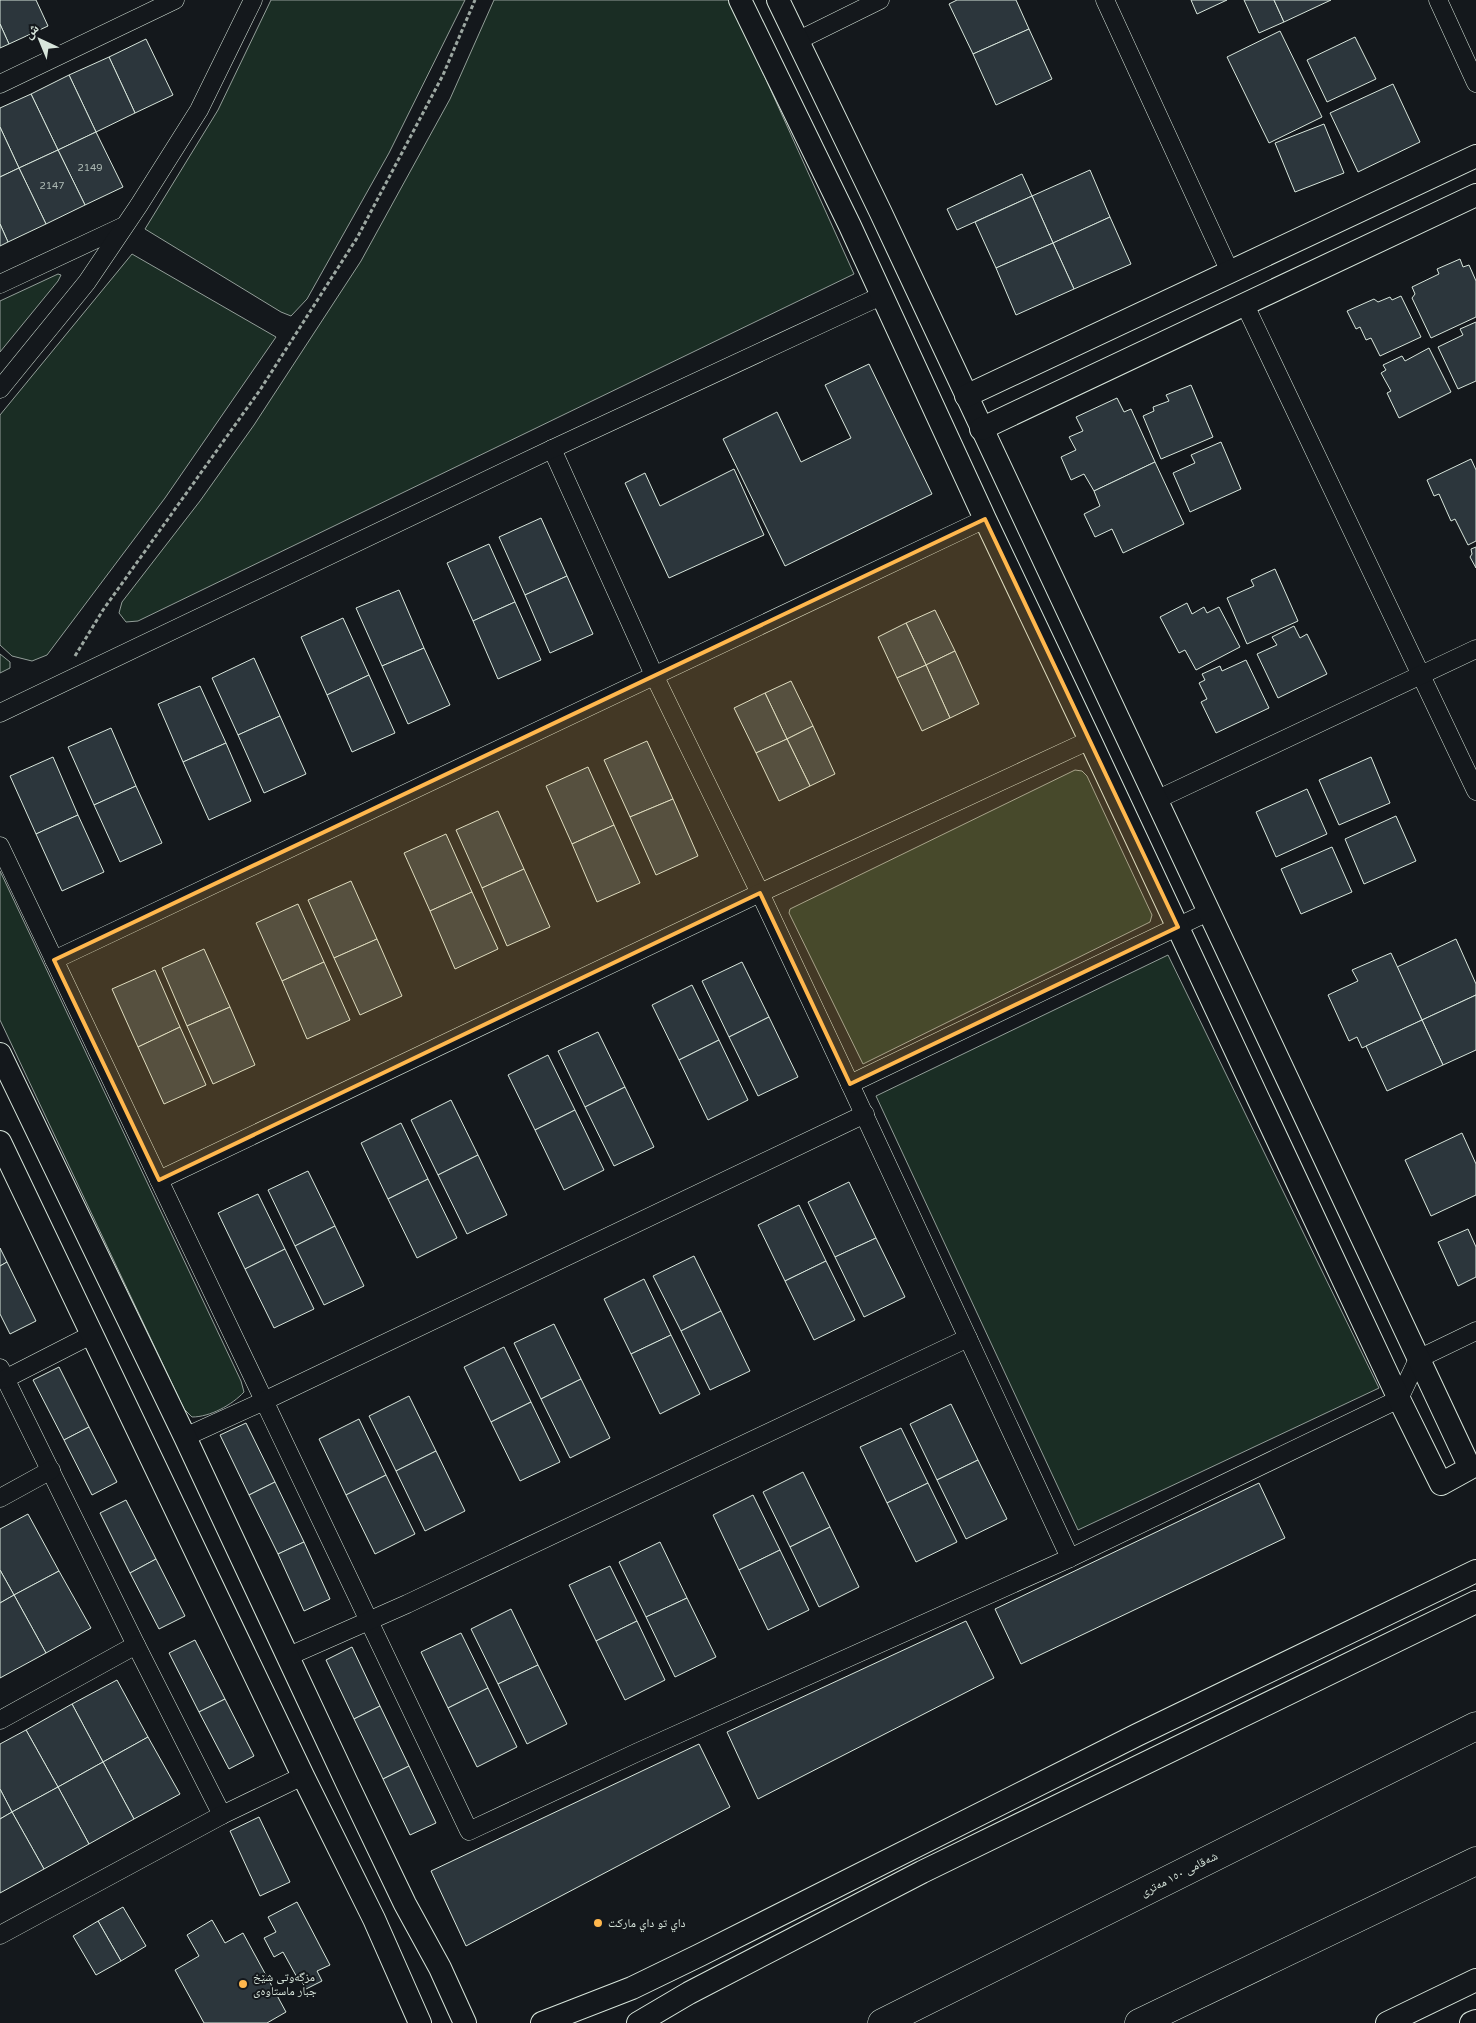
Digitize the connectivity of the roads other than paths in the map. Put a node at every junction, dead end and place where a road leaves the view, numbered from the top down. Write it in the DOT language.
graph roads {
  1 [pos="175,0"];
  2 [pos="253,0"];
  3 [pos="740,0"];
  4 [pos="778,0"];
  5 [pos="880,0"];
  6 [pos="1105,0"];
  7 [pos="1438,0"];
  8 [pos="797,41"];
  9 [pos="1476,83"];
  10 [pos="0,84"];
  11 [pos="1476,156"];
  12 [pos="1476,196"];
  13 [pos="1368,207"];
  14 [pos="880,211"];
  15 [pos="126,225"];
  16 [pos="850,226"];
  17 [pos="1382,240"];
  18 [pos="1230,272"];
  19 [pos="0,284"];
  20 [pos="881,296"];
  21 [pos="1245,305"];
  22 [pos="0,389"];
  23 [pos="966,396"];
  24 [pos="981,429"];
  25 [pos="552,449"];
  26 [pos="985,519"];
  27 [pos="1476,649"];
  28 [pos="654,675"];
  29 [pos="1420,675"];
  30 [pos="0,713"];
  31 [pos="1090,740"];
  32 [pos="1476,791"];
  33 [pos="1156,800"];
  34 [pos="0,846"];
  35 [pos="760,893"];
  36 [pos="1208,912"];
  37 [pos="1178,927"];
  38 [pos="54,960"];
  39 [pos="0,1054"];
  40 [pos="850,1084"];
  41 [pos="865,1114"];
  42 [pos="0,1142"];
  43 [pos="159,1180"];
  44 [pos="1476,1331"];
  45 [pos="93,1334"];
  46 [pos="968,1338"];
  47 [pos="1418,1359"];
  48 [pos="3,1373"];
  49 [pos="1399,1399"];
  50 [pos="264,1401"];
  51 [pos="185,1437"];
  52 [pos="51,1470"];
  53 [pos="0,1498"];
  54 [pos="238,1553"];
  55 [pos="1070,1558"];
  56 [pos="205,1570"];
  57 [pos="1476,1571"];
  58 [pos="1476,1602"];
  59 [pos="370,1620"];
  60 [pos="136,1645"];
  61 [pos="289,1656"];
  62 [pos="0,1720"];
  63 [pos="1476,1726"];
  64 [pos="303,1776"];
  65 [pos="222,1815"];
  66 [pos="1476,1861"];
  67 [pos="405,1904"];
  68 [pos="374,1919"];
  69 [pos="0,1935"];
  70 [pos="1476,1980"];
  71 [pos="1476,2020"];
  72 [pos="420,2023"];
  73 [pos="464,2023"];
  74 [pos="542,2023"];
  75 [pos="638,2023"];
  76 [pos="882,2023"];
  77 [pos="1139,2023"];
  78 [pos="1387,2023"];
  79 [pos="1471,2023"];
  1 -- 10 [label="street"];
  2 -- 15 [label="street"];
  3 -- 16 [label="street"];
  4 -- 8 [label="street"];
  5 -- 8 [label="street"];
  6 -- 18 [label="street"];
  7 -- 9 [label="street"];
  8 -- 14 [label="street"];
  11 -- 13 [label="street"];
  12 -- 17 [label="street"];
  13 -- 17 [label="street"];
  13 -- 18 [label="street"];
  14 -- 16 [label="street"];
  14 -- 23 [label="street"];
  15 -- 19 [label="street"];
  15 -- 22 [label="street"];
  16 -- 20 [label="street"];
  17 -- 21 [label="street"];
  18 -- 23 [label="street"];
  20 -- 25 [label="street"];
  20 -- 26 [label="street"];
  21 -- 24 [label="street"];
  21 -- 29 [label="street"];
  23 -- 24 [label="street"];
  24 -- 33 [label="street"];
  25 -- 28 [label="street"];
  25 -- 30 [label="street"];
  26 -- 28 [label="street"];
  26 -- 31 [label="street"];
  27 -- 29 [label="street"];
  28 -- 35 [label="street"];
  28 -- 38 [label="street"];
  29 -- 32 [label="street"];
  29 -- 33 [label="street"];
  31 -- 35 [label="street"];
  31 -- 37 [label="street"];
  33 -- 36 [label="street"];
  34 -- 38 [label="street"];
  35 -- 40 [label="street"];
  35 -- 43 [label="street"];
  36 -- 37 [label="street"];
  36 -- 47 [label="street"];
  37 -- 40 [label="street"];
  37 -- 49 [label="street"];
  38 -- 43 [label="street"];
  39 -- 51 [label="street"];
  40 -- 41 [label="street"];
  41 -- 46 [label="street"];
  41 -- 50 [label="street"];
  42 -- 45 [label="street"];
  43 -- 50 [label="street"];
  44 -- 47 [label="street"];
  45 -- 48 [label="street"];
  45 -- 56 [label="street"];
  46 -- 55 [label="street"];
  46 -- 59 [label="street"];
  47 -- 49 [label="street"];
  47 -- 49 [label="street"];
  48 -- 52 [label="street"];
  49 -- 55 [label="street"];
  50 -- 51 [label="street"];
  50 -- 59 [label="street"];
  51 -- 54 [label="street"];
  52 -- 53 [label="street"];
  52 -- 60 [label="street"];
  54 -- 56 [label="street"];
  54 -- 61 [label="street"];
  55 -- 59 [label="street"];
  56 -- 64 [label="street"];
  57 -- 74 [label="street"];
  58 -- 75 [label="street"];
  59 -- 61 [label="street"];
  60 -- 62 [label="street"];
  60 -- 65 [label="street"];
  61 -- 67 [label="street"];
  63 -- 76 [label="highway, شەقامی ١٥٠ مەتری"];
  64 -- 65 [label="street"];
  64 -- 68 [label="street"];
  65 -- 69 [label="street"];
  66 -- 77 [label="highway"];
  67 -- 68 [label="street"];
  67 -- 73 [label="street"];
  68 -- 72 [label="street"];
  70 -- 78 [label="street"];
  71 -- 79 [label="street"];
}
